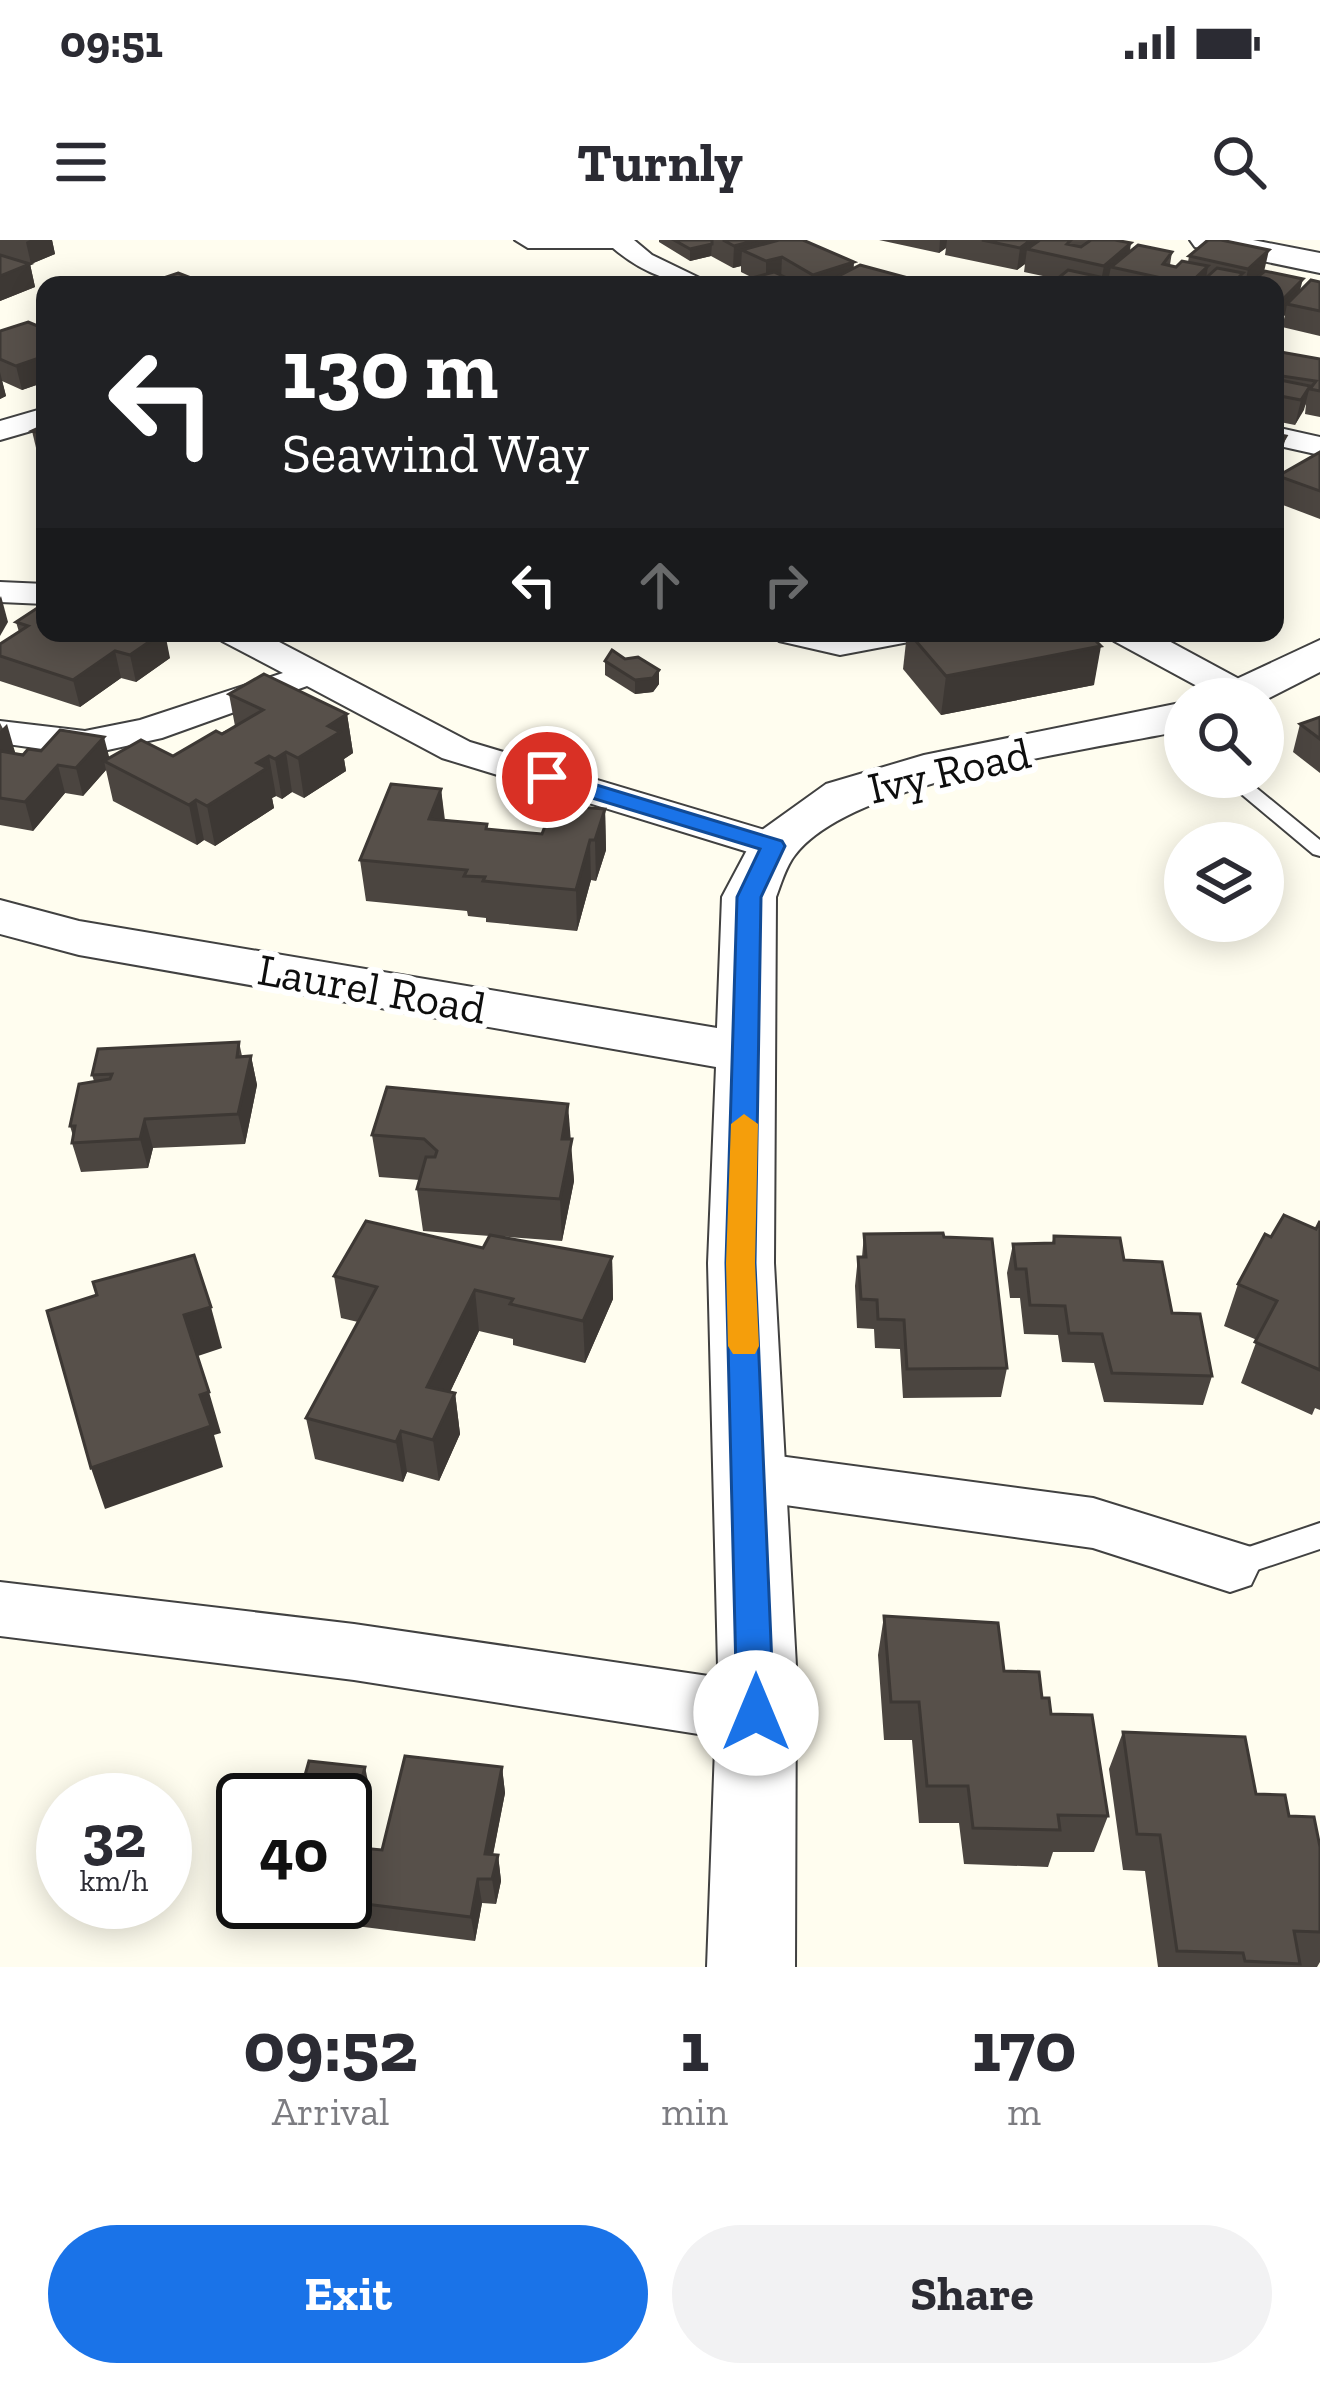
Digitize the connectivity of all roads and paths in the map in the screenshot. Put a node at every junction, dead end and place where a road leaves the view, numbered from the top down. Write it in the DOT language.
graph roads {
  1 [pos="528,240"];
  2 [pos="619,240"];
  3 [pos="1206,240"];
  4 [pos="1320,263"];
  5 [pos="680,276"];
  6 [pos="36,420"];
  7 [pos="0,431"];
  8 [pos="1284,438"];
  9 [pos="1320,446"];
  10 [pos="0,592"];
  11 [pos="36,593"];
  12 [pos="253,642"];
  13 [pos="1141,642"];
  14 [pos="1320,654"];
  15 [pos="316,674"];
  16 [pos="1203,678"];
  17 [pos="1273,678"];
  18 [pos="1164,728"];
  19 [pos="0,732"];
  20 [pos="1257,798"];
  21 [pos="773,846"];
  22 [pos="1320,850"];
  23 [pos="0,917"];
  24 [pos="746,1053"];
  25 [pos="749,1476"];
  26 [pos="1320,1536"];
  27 [pos="1230,1566"];
  28 [pos="0,1609"];
  29 [pos="756,1713"];
  30 [pos="751,1967"];
  1 -- 2 [label="street"];
  2 -- 5 [label="street"];
  3 -- 4 [label="street"];
  6 -- 7 [label="street"];
  8 -- 9 [label="street"];
  10 -- 11 [label="street"];
  12 -- 15 [label="street"];
  13 -- 16 [label="street"];
  14 -- 17 [label="street"];
  15 -- 19 [label="street"];
  15 -- 21 [label="street"];
  18 -- 21 [label="street, Ivy Road"];
  20 -- 22 [label="lane"];
  21 -- 24 [label="street"];
  23 -- 24 [label="street, Laurel Road"];
  24 -- 25 [label="street"];
  25 -- 27 [label="street"];
  25 -- 29 [label="street"];
  26 -- 27 [label="lane"];
  28 -- 29 [label="street"];
  29 -- 30 [label="street"];
}
